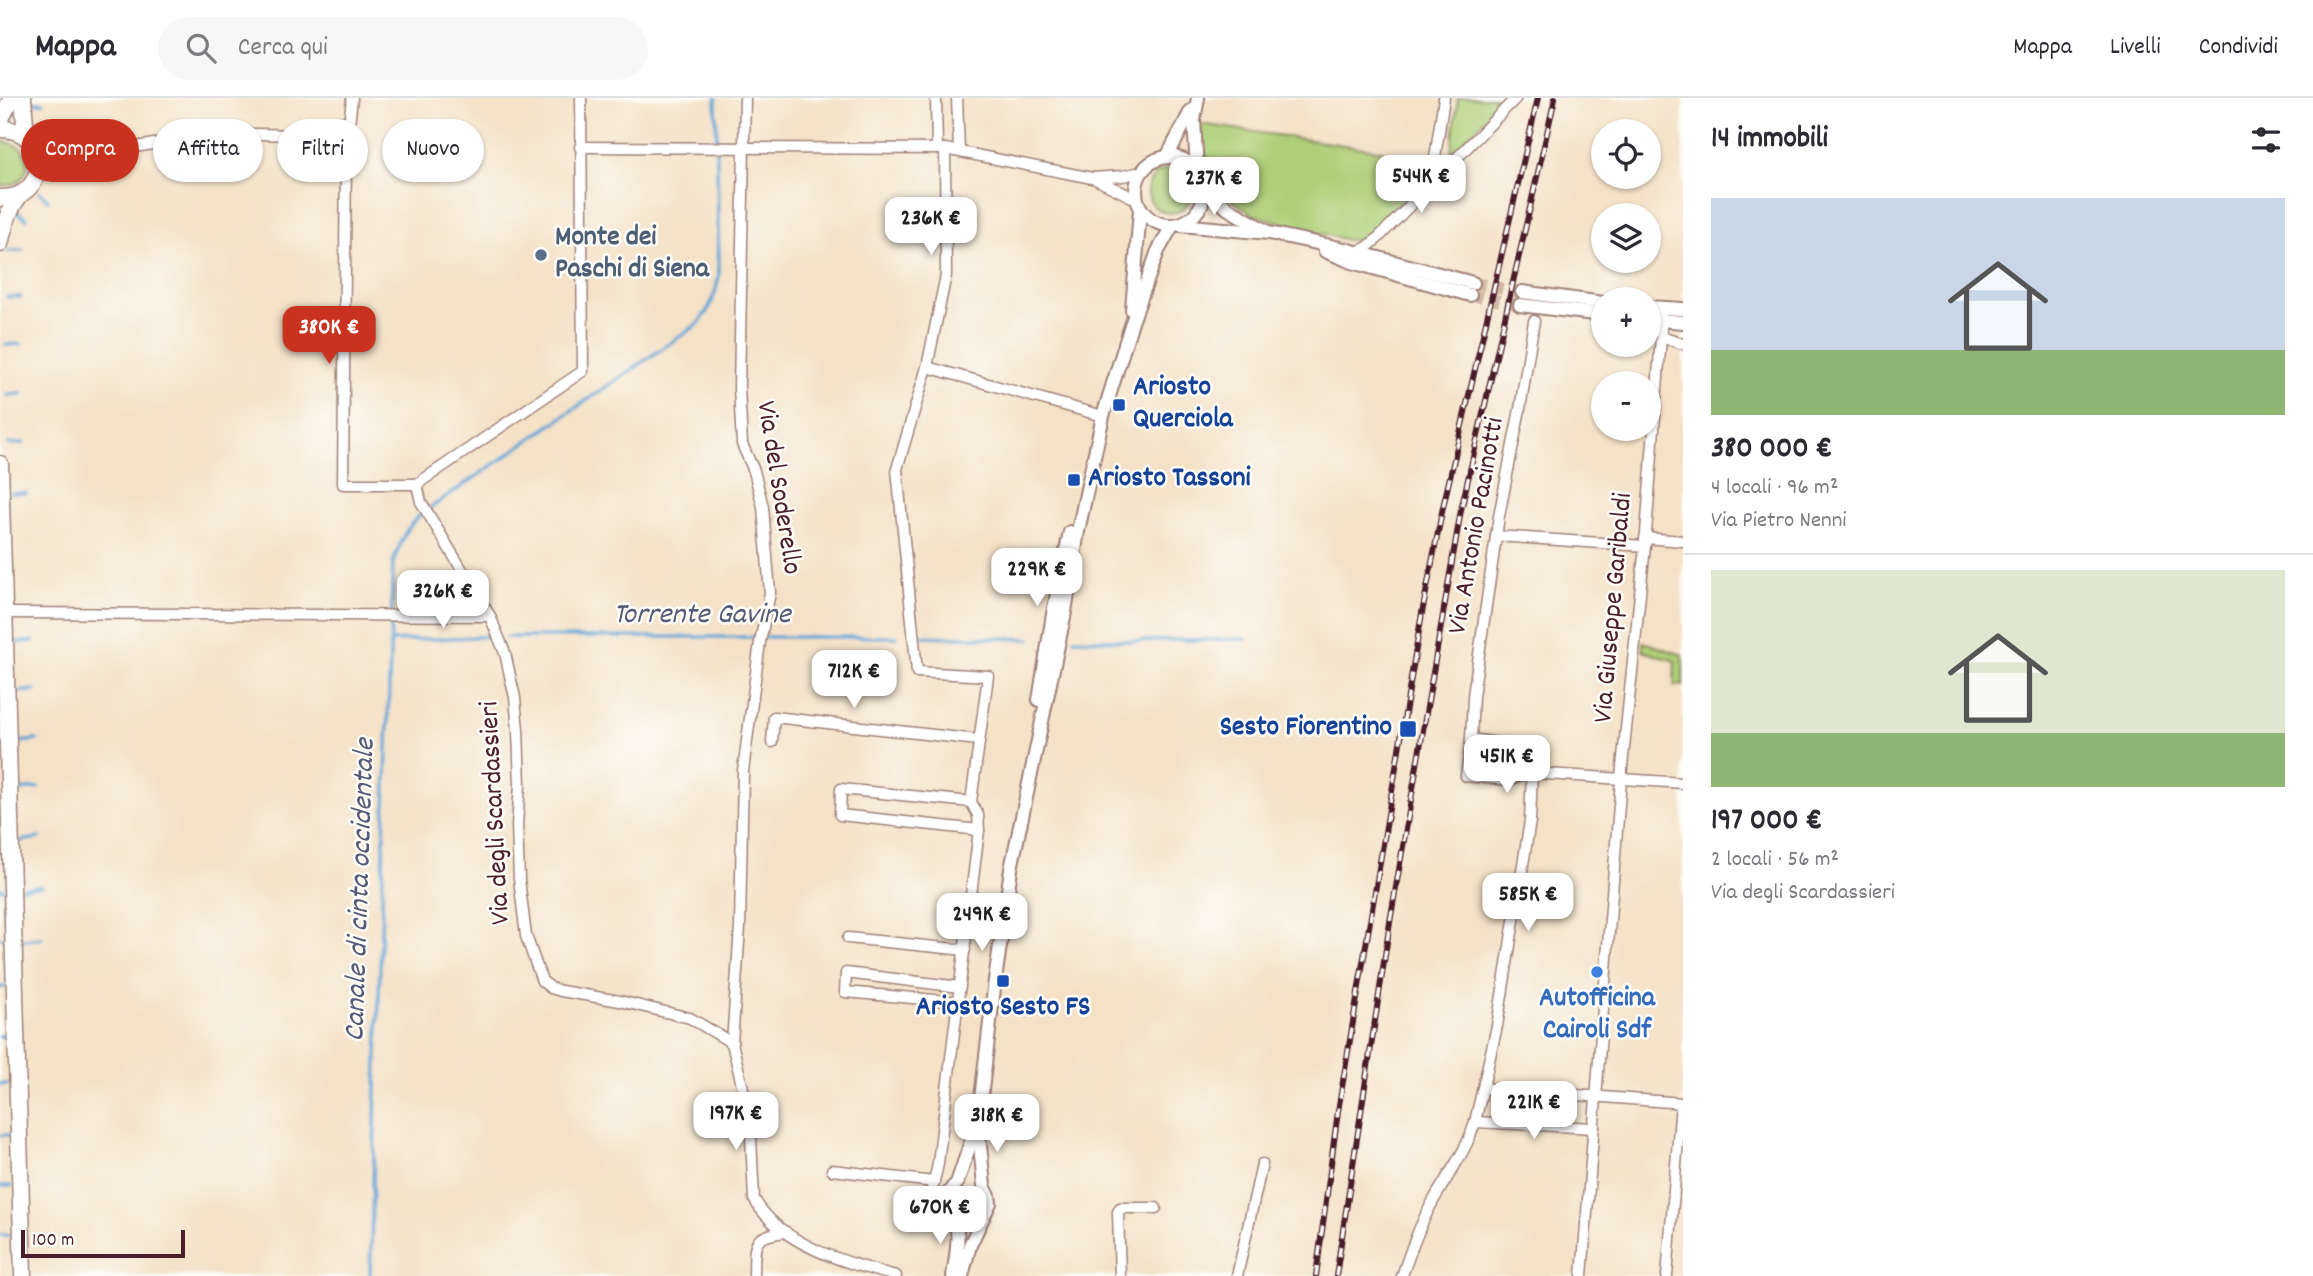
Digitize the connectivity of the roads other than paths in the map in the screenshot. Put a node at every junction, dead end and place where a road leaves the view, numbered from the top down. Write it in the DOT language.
graph roads {
  1 [pos="12,98"];
  2 [pos="23,98"];
  3 [pos="352,98"];
  4 [pos="581,98"];
  5 [pos="745,98"];
  6 [pos="936,98"];
  7 [pos="957,98"];
  8 [pos="1198,98"];
  9 [pos="1444,98"];
  10 [pos="1516,98"];
  11 [pos="27,119"];
  12 [pos="349,119"];
  13 [pos="0,120"];
  14 [pos="0,129"];
  15 [pos="21,136"];
  16 [pos="277,136"];
  17 [pos="139,145"];
  18 [pos="580,147"];
  19 [pos="745,147"];
  20 [pos="941,149"];
  21 [pos="959,150"];
  22 [pos="1167,157"];
  23 [pos="1197,170"];
  24 [pos="1141,172"];
  25 [pos="1092,178"];
  26 [pos="33,182"];
  27 [pos="346,182"];
  28 [pos="1203,184"];
  29 [pos="1431,184"];
  30 [pos="20,195"];
  31 [pos="0,198"];
  32 [pos="1138,205"];
  33 [pos="1176,225"];
  34 [pos="1389,226"];
  35 [pos="1269,233"];
  36 [pos="1302,242"];
  37 [pos="0,244"];
  38 [pos="1356,252"];
  39 [pos="1371,261"];
  40 [pos="1471,289"];
  41 [pos="1591,302"];
  42 [pos="1683,309"];
  43 [pos="1661,310"];
  44 [pos="1591,313"];
  45 [pos="1662,320"];
  46 [pos="1534,321"];
  47 [pos="1683,322"];
  48 [pos="1131,325"];
  49 [pos="1661,337"];
  50 [pos="1683,344"];
  51 [pos="1659,357"];
  52 [pos="927,367"];
  53 [pos="1103,416"];
  54 [pos="0,464"];
  55 [pos="416,484"];
  56 [pos="1496,536"];
  57 [pos="1683,541"];
  58 [pos="1645,542"];
  59 [pos="13,614"];
  60 [pos="490,616"];
  61 [pos="1471,739"];
  62 [pos="978,740"];
  63 [pos="772,742"];
  64 [pos="1532,773"];
  65 [pos="1622,778"];
  66 [pos="1683,783"];
  67 [pos="971,802"];
  68 [pos="979,830"];
  69 [pos="848,938"];
  70 [pos="965,950"];
  71 [pos="960,987"];
  72 [pos="958,1002"];
  73 [pos="732,1043"];
  74 [pos="1483,1088"];
  75 [pos="1596,1096"];
  76 [pos="1682,1103"];
  77 [pos="1475,1122"];
  78 [pos="978,1124"];
  79 [pos="1594,1128"];
  80 [pos="1262,1164"];
  81 [pos="832,1170"];
  82 [pos="934,1182"];
  83 [pos="957,1183"];
  84 [pos="984,1186"];
  85 [pos="1156,1208"];
  86 [pos="951,1213"];
  87 [pos="983,1216"];
  88 [pos="786,1233"];
  89 [pos="23,1276"];
  90 [pos="754,1276"];
  91 [pos="896,1276"];
  92 [pos="953,1276"];
  93 [pos="962,1276"];
  94 [pos="1120,1276"];
  95 [pos="1237,1276"];
  96 [pos="1402,1276"];
  97 [pos="1581,1276"];
  98 [pos="1667,1276"];
  1 -- 13 [label="main road"];
  2 -- 11 [label="main road"];
  3 -- 12 [label="street"];
  4 -- 18 [label="street"];
  5 -- 19 [label="street, Via del Soderello"];
  6 -- 20 [label="street"];
  7 -- 21 [label="street"];
  8 -- 22 [label="street"];
  8 -- 23 [label="street"];
  9 -- 29 [label="street"];
  10 -- 29 [label="street"];
  14 -- 15 [label="main road"];
  16 -- 17 [label="street"];
  18 -- 19 [label="street"];
  18 -- 55 [label="street"];
  19 -- 20 [label="street"];
  19 -- 73 [label="street, Via del Soderello"];
  20 -- 21 [label="street"];
  20 -- 52 [label="street"];
  21 -- 25 [label="street"];
  22 -- 23 [label="street"];
  22 -- 24 [label="street"];
  23 -- 28 [label="street"];
  24 -- 25 [label="street"];
  24 -- 32 [label="street"];
  25 -- 32 [label="street"];
  26 -- 30 [label="main road"];
  27 -- 55 [label="street"];
  28 -- 33 [label="street"];
  28 -- 35 [label="street"];
  29 -- 34 [label="street"];
  30 -- 31 [label="main road"];
  30 -- 37 [label="main road"];
  32 -- 33 [label="street"];
  32 -- 48 [label="street"];
  33 -- 35 [label="street"];
  33 -- 48 [label="street"];
  34 -- 38 [label="street"];
  34 -- 39 [label="street"];
  35 -- 36 [label="street"];
  36 -- 38 [label="street"];
  36 -- 39 [label="street"];
  38 -- 39 [label="street"];
  39 -- 40 [label="street"];
  41 -- 44 [label="street"];
  42 -- 43 [label="street"];
  45 -- 47 [label="street"];
  45 -- 49 [label="street, Via Giuseppe Garibaldi"];
  46 -- 56 [label="street, Via Antonio Pacinotti"];
  48 -- 53 [label="street"];
  49 -- 50 [label="street"];
  51 -- 58 [label="street, Via Giuseppe Garibaldi"];
  52 -- 53 [label="street"];
  52 -- 62 [label="street"];
  53 -- 78 [label="street"];
  54 -- 89 [label="main road"];
  55 -- 60 [label="street, Via degli Scardassieri"];
  56 -- 58 [label="street"];
  56 -- 61 [label="street, Via Antonio Pacinotti"];
  57 -- 58 [label="street"];
  58 -- 65 [label="street, Via Giuseppe Garibaldi"];
  59 -- 60 [label="street"];
  60 -- 73 [label="street, Via degli Scardassieri"];
  61 -- 64 [label="street"];
  61 -- 64 [label="street, Via Antonio Pacinotti"];
  62 -- 63 [label="street"];
  62 -- 67 [label="street"];
  64 -- 65 [label="street"];
  64 -- 74 [label="street"];
  65 -- 66 [label="street"];
  65 -- 75 [label="street, Via Giuseppe Garibaldi"];
  67 -- 68 [label="street"];
  67 -- 68 [label="street"];
  68 -- 70 [label="street"];
  69 -- 70 [label="street"];
  70 -- 71 [label="street"];
  71 -- 72 [label="street"];
  71 -- 72 [label="street"];
  72 -- 82 [label="street"];
  73 -- 88 [label="street"];
  74 -- 75 [label="street"];
  74 -- 77 [label="street"];
  75 -- 76 [label="street"];
  75 -- 79 [label="street, Via Giuseppe Garibaldi"];
  76 -- 98 [label="street"];
  77 -- 79 [label="street"];
  77 -- 96 [label="street"];
  78 -- 83 [label="street"];
  78 -- 84 [label="street"];
  79 -- 97 [label="street, Via Giuseppe Garibaldi"];
  80 -- 95 [label="street"];
  81 -- 82 [label="street"];
  82 -- 86 [label="street"];
  83 -- 84 [label="street"];
  83 -- 86 [label="street"];
  84 -- 87 [label="street"];
  85 -- 94 [label="street"];
  86 -- 87 [label="street"];
  86 -- 92 [label="street"];
  87 -- 93 [label="street"];
  88 -- 90 [label="street"];
  88 -- 91 [label="street"];
}
